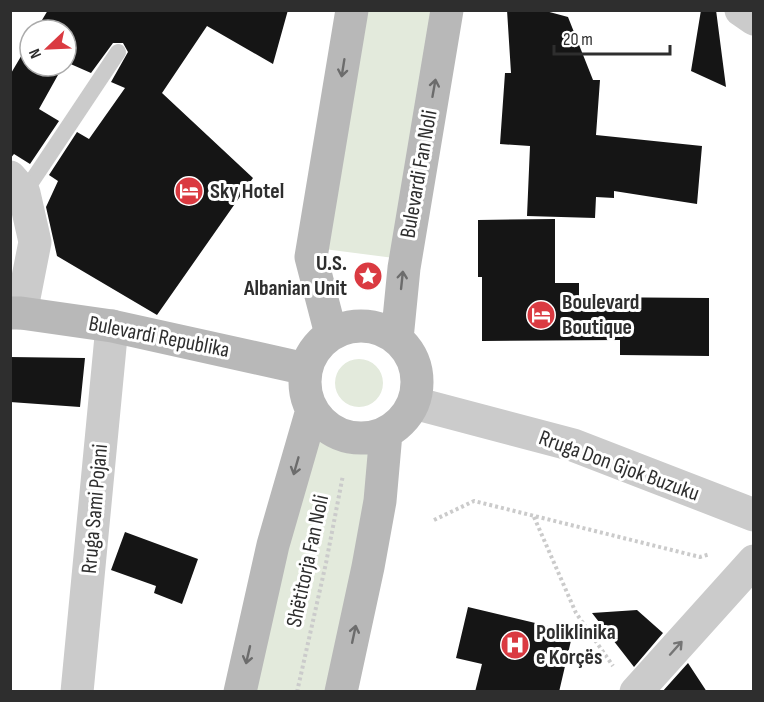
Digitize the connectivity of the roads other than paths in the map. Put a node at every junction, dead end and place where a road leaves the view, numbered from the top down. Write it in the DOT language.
graph roads {
  1 [pos="352,10"];
  2 [pos="447,10"];
  3 [pos="741,10"];
  4 [pos="753,19"];
  5 [pos="118,52"];
  6 [pos="17,185"];
  7 [pos="16,313"];
  8 [pos="112,326"];
  9 [pos="331,334"];
  10 [pos="397,339"];
  11 [pos="306,369"];
  12 [pos="414,403"];
  13 [pos="312,410"];
  14 [pos="386,433"];
  15 [pos="753,515"];
  16 [pos="753,561"];
  17 [pos="628,683"];
  18 [pos="77,692"];
  19 [pos="240,692"];
  20 [pos="341,692"];
  1 -- 9 [label="main road, one-way"];
  10 -- 2 [label="main road, Bulevardi Fan Noli, one-way"];
  3 -- 4 [label="street"];
  5 -- 6 [label="lane"];
  6 -- 7 [label="street"];
  7 -- 8 [label="main road, Bulevardi Republika"];
  8 -- 11 [label="main road, Bulevardi Republika"];
  8 -- 18 [label="street, Rruga Sami Pojani"];
  9 -- 10 [label="main road"];
  9 -- 11 [label="main road"];
  10 -- 12 [label="main road"];
  11 -- 13 [label="main road"];
  12 -- 14 [label="main road"];
  12 -- 15 [label="street, Rruga Don Gjok Buzuku"];
  13 -- 14 [label="main road"];
  13 -- 19 [label="main road, one-way"];
  20 -- 14 [label="main road, one-way"];
  17 -- 16 [label="street, one-way"];
}
